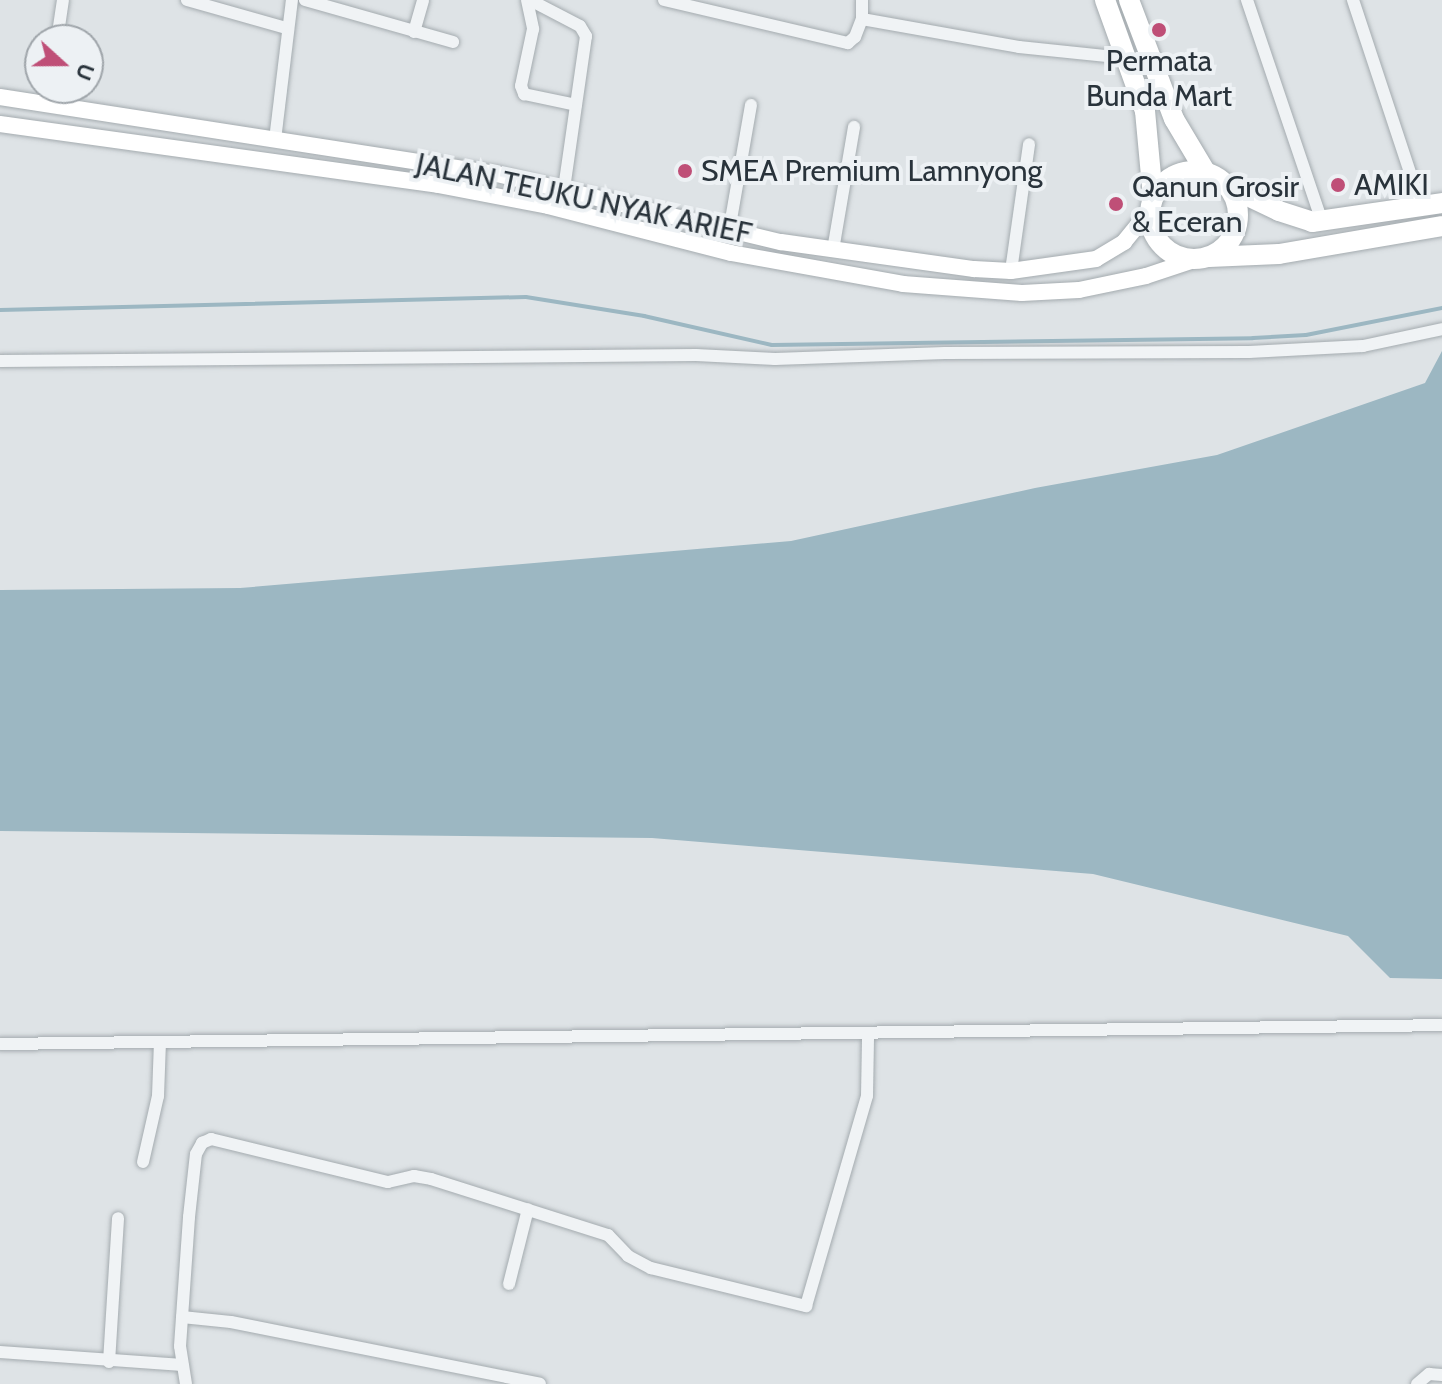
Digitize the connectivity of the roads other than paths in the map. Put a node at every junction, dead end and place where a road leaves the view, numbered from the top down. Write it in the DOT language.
graph roads {
  1 [pos="63,0"];
  2 [pos="187,0"];
  3 [pos="292,0"];
  4 [pos="305,0"];
  5 [pos="423,0"];
  6 [pos="528,0"];
  7 [pos="664,0"];
  8 [pos="862,0"];
  9 [pos="1105,0"];
  10 [pos="1129,0"];
  11 [pos="1247,0"];
  12 [pos="1353,0"];
  13 [pos="862,19"];
  14 [pos="59,24"];
  15 [pos="286,28"];
  16 [pos="414,32"];
  17 [pos="453,42"];
  18 [pos="1126,58"];
  19 [pos="24,96"];
  20 [pos="0,97"];
  21 [pos="94,104"];
  22 [pos="576,105"];
  23 [pos="751,105"];
  24 [pos="0,124"];
  25 [pos="854,127"];
  26 [pos="275,140"];
  27 [pos="1029,144"];
  28 [pos="442,165"];
  29 [pos="1205,171"];
  30 [pos="438,185"];
  31 [pos="1229,187"];
  32 [pos="564,188"];
  33 [pos="1442,203"];
  34 [pos="1151,204"];
  35 [pos="1421,206"];
  36 [pos="1322,222"];
  37 [pos="1442,226"];
  38 [pos="729,231"];
  39 [pos="833,250"];
  40 [pos="1203,258"];
  41 [pos="1011,271"];
  42 [pos="1442,329"];
  43 [pos="0,361"];
  44 [pos="1442,1025"];
  45 [pos="868,1036"];
  46 [pos="160,1042"];
  47 [pos="0,1044"];
  48 [pos="143,1162"];
  49 [pos="528,1209"];
  50 [pos="118,1218"];
  51 [pos="509,1284"];
  52 [pos="182,1317"];
  53 [pos="0,1352"];
  54 [pos="109,1362"];
  55 [pos="183,1365"];
  56 [pos="1442,1375"];
  57 [pos="186,1384"];
  58 [pos="540,1384"];
  59 [pos="1417,1384"];
  1 -- 14 [label="street"];
  2 -- 15 [label="street"];
  3 -- 15 [label="street"];
  4 -- 16 [label="street"];
  5 -- 16 [label="street"];
  6 -- 22 [label="street"];
  6 -- 22 [label="street"];
  7 -- 13 [label="street"];
  8 -- 13 [label="street"];
  9 -- 18 [label="highway"];
  10 -- 29 [label="highway"];
  11 -- 36 [label="street"];
  12 -- 35 [label="street"];
  13 -- 18 [label="street"];
  15 -- 26 [label="street"];
  16 -- 17 [label="street"];
  18 -- 34 [label="highway"];
  19 -- 20 [label="main road, JALAN TEUKU NYAK ARIEF"];
  21 -- 26 [label="main road, JALAN TEUKU NYAK ARIEF"];
  22 -- 32 [label="street"];
  23 -- 38 [label="street"];
  24 -- 30 [label="main road, JALAN TEUKU NYAK ARIEF"];
  25 -- 39 [label="street"];
  26 -- 28 [label="main road, JALAN TEUKU NYAK ARIEF"];
  27 -- 41 [label="street"];
  28 -- 30 [label="main road"];
  28 -- 32 [label="main road, JALAN TEUKU NYAK ARIEF"];
  29 -- 31 [label="highway"];
  29 -- 34 [label="highway"];
  30 -- 40 [label="main road, JALAN TEUKU NYAK ARIEF"];
  31 -- 36 [label="highway"];
  31 -- 40 [label="highway"];
  32 -- 38 [label="main road, JALAN TEUKU NYAK ARIEF"];
  33 -- 35 [label="highway"];
  34 -- 40 [label="highway"];
  34 -- 41 [label="main road, JALAN TEUKU NYAK ARIEF"];
  35 -- 36 [label="highway"];
  37 -- 40 [label="highway"];
  38 -- 39 [label="main road, JALAN TEUKU NYAK ARIEF"];
  39 -- 41 [label="main road, JALAN TEUKU NYAK ARIEF"];
  42 -- 43 [label="street"];
  44 -- 45 [label="street"];
  45 -- 46 [label="street"];
  45 -- 49 [label="street"];
  46 -- 47 [label="street"];
  46 -- 48 [label="street"];
  49 -- 51 [label="street"];
  49 -- 52 [label="street"];
  50 -- 54 [label="street"];
  52 -- 55 [label="street"];
  52 -- 58 [label="street"];
  53 -- 54 [label="street"];
  54 -- 55 [label="street"];
  55 -- 57 [label="street"];
  56 -- 59 [label="street"];
}
